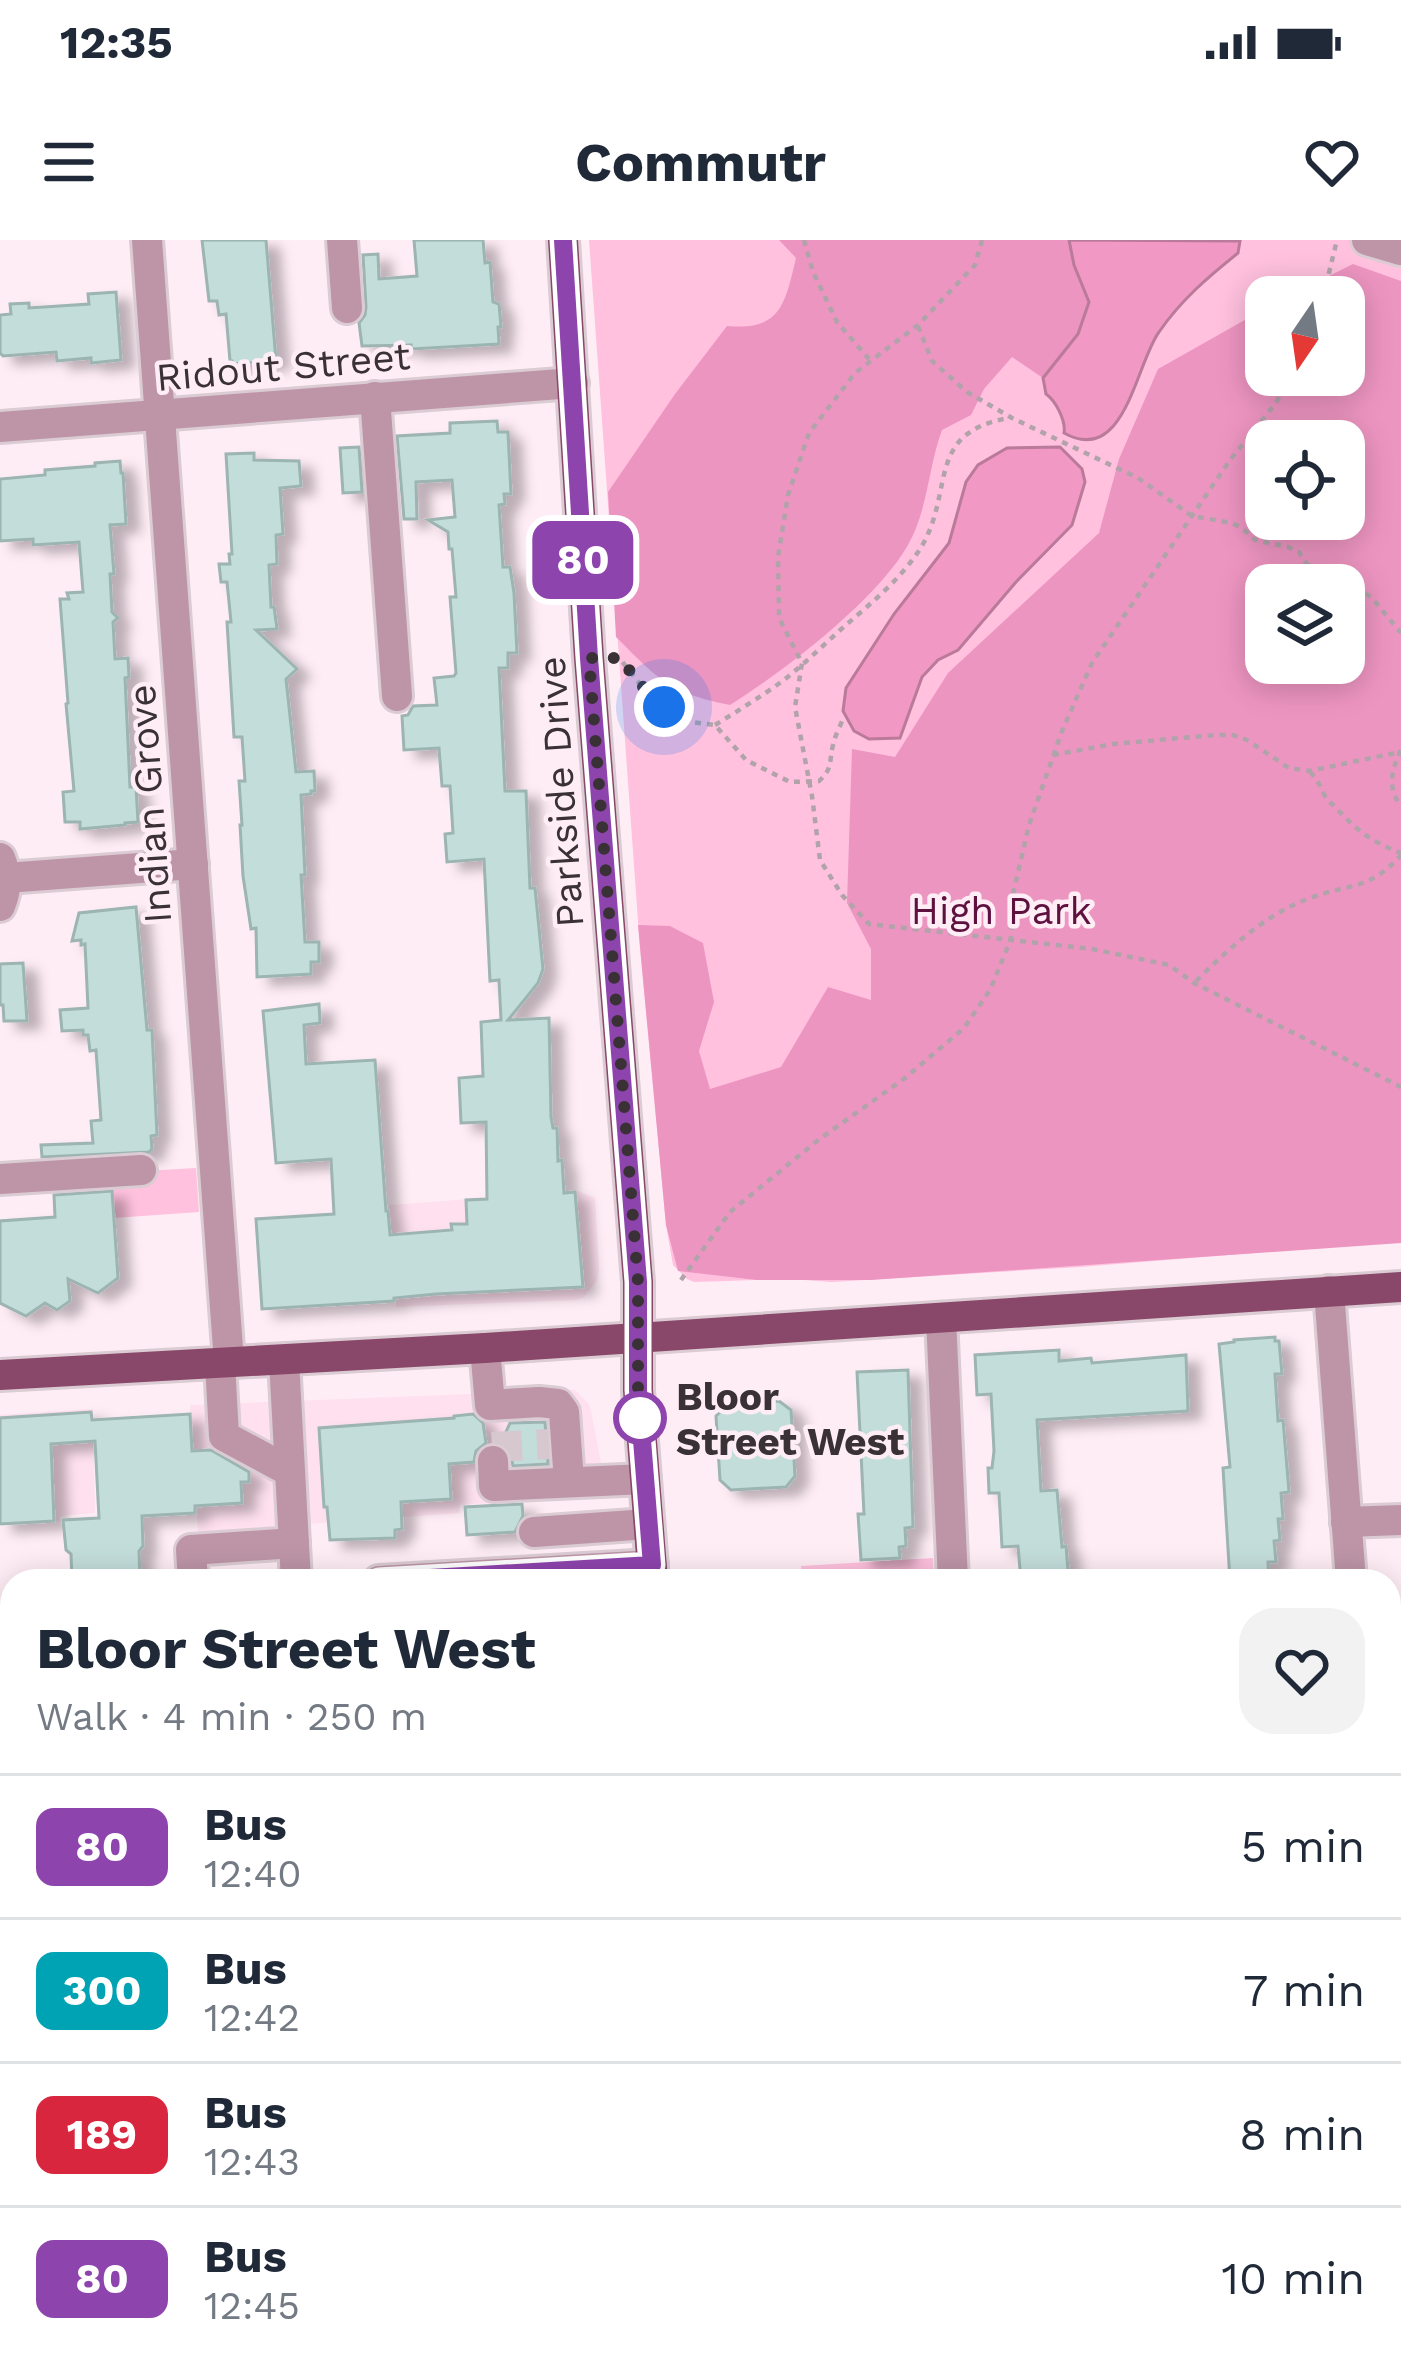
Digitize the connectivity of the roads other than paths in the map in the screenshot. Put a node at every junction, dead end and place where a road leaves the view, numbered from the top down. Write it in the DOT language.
graph roads {
  1 [pos="147,240"];
  2 [pos="342,240"];
  3 [pos="562,240"];
  4 [pos="1367,240"];
  5 [pos="1401,250"];
  6 [pos="347,308"];
  7 [pos="572,383"];
  8 [pos="375,397"];
  9 [pos="160,415"];
  10 [pos="0,427"];
  11 [pos="397,696"];
  12 [pos="193,864"];
  13 [pos="2,881"];
  14 [pos="141,1170"];
  15 [pos="0,1179"];
  16 [pos="1401,1286"];
  17 [pos="1329,1291"];
  18 [pos="941,1318"];
  19 [pos="639,1338"];
  20 [pos="485,1348"];
  21 [pos="284,1360"];
  22 [pos="224,1362"];
  23 [pos="0,1375"];
  24 [pos="493,1461"];
  25 [pos="290,1471"];
  26 [pos="645,1479"];
  27 [pos="568,1482"];
  28 [pos="1401,1520"];
  29 [pos="1346,1522"];
  30 [pos="648,1524"];
  31 [pos="534,1532"];
  32 [pos="294,1543"];
  33 [pos="192,1569"];
  34 [pos="295,1569"];
  35 [pos="652,1569"];
  36 [pos="951,1569"];
  37 [pos="1350,1569"];
  1 -- 9 [label="street, Indian Grove"];
  2 -- 6 [label="street"];
  3 -- 7 [label="main road, Parkside Drive"];
  4 -- 5 [label="street"];
  7 -- 8 [label="street, Ridout Street"];
  7 -- 19 [label="main road, Parkside Drive"];
  8 -- 9 [label="street, Ridout Street"];
  8 -- 11 [label="street"];
  9 -- 10 [label="street, Ridout Street"];
  9 -- 12 [label="street, Indian Grove"];
  12 -- 13 [label="street"];
  12 -- 22 [label="street, Indian Grove"];
  14 -- 15 [label="street"];
  16 -- 17 [label="main road"];
  17 -- 18 [label="main road"];
  17 -- 29 [label="street"];
  18 -- 19 [label="main road"];
  18 -- 36 [label="street"];
  19 -- 20 [label="main road"];
  19 -- 26 [label="main road, Parkside Drive"];
  20 -- 21 [label="main road"];
  20 -- 27 [label="street"];
  21 -- 22 [label="main road"];
  21 -- 25 [label="street"];
  22 -- 23 [label="main road"];
  22 -- 25 [label="street, Indian Grove"];
  24 -- 27 [label="street"];
  25 -- 32 [label="street"];
  26 -- 27 [label="street"];
  26 -- 30 [label="main road, Parkside Drive"];
  28 -- 29 [label="street"];
  29 -- 37 [label="street"];
  30 -- 31 [label="street"];
  30 -- 35 [label="main road, Parkside Drive"];
  32 -- 33 [label="street"];
  32 -- 34 [label="street"];
}
